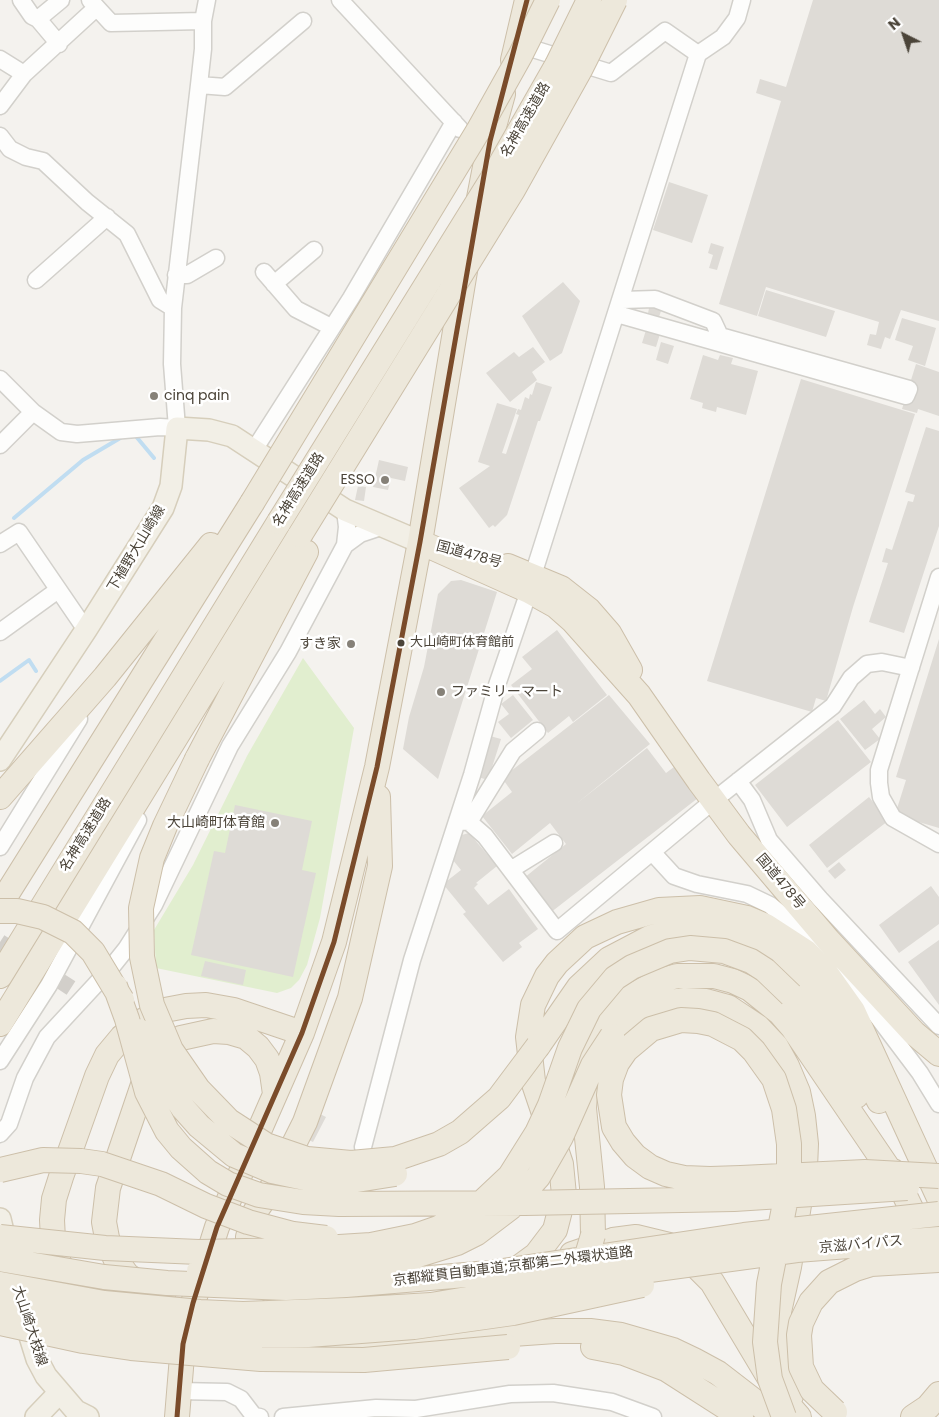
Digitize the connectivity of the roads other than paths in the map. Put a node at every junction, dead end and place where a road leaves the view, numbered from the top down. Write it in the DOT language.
graph roads {
  1 [pos="21,0"];
  2 [pos="61,0"];
  3 [pos="207,0"];
  4 [pos="340,0"];
  5 [pos="527,0"];
  6 [pos="548,0"];
  7 [pos="589,0"];
  8 [pos="615,0"];
  9 [pos="742,0"];
  10 [pos="93,4"];
  11 [pos="38,19"];
  12 [pos="203,21"];
  13 [pos="303,21"];
  14 [pos="59,44"];
  15 [pos="517,44"];
  16 [pos="698,54"];
  17 [pos="0,59"];
  18 [pos="24,74"];
  19 [pos="200,85"];
  20 [pos="0,106"];
  21 [pos="454,122"];
  22 [pos="0,136"];
  23 [pos="487,158"];
  24 [pos="106,217"];
  25 [pos="314,250"];
  26 [pos="216,258"];
  27 [pos="264,272"];
  28 [pos="176,275"];
  29 [pos="36,280"];
  30 [pos="274,284"];
  31 [pos="619,307"];
  32 [pos="173,308"];
  33 [pos="331,327"];
  34 [pos="0,379"];
  35 [pos="33,412"];
  36 [pos="177,428"];
  37 [pos="0,446"];
  38 [pos="254,450"];
  39 [pos="252,503"];
  40 [pos="345,510"];
  41 [pos="384,526"];
  42 [pos="306,539"];
  43 [pos="420,542"];
  44 [pos="0,544"];
  45 [pos="344,545"];
  46 [pos="939,577"];
  47 [pos="531,583"];
  48 [pos="58,590"];
  49 [pos="86,630"];
  50 [pos="0,632"];
  51 [pos="224,659"];
  52 [pos="911,668"];
  53 [pos="105,678"];
  54 [pos="538,730"];
  55 [pos="0,760"];
  56 [pos="377,767"];
  57 [pos="738,781"];
  58 [pos="3,793"];
  59 [pos="713,800"];
  60 [pos="463,822"];
  61 [pos="554,843"];
  62 [pos="939,844"];
  63 [pos="0,847"];
  64 [pos="652,852"];
  65 [pos="512,869"];
  66 [pos="0,904"];
  67 [pos="0,911"];
  68 [pos="0,976"];
  69 [pos="115,986"];
  70 [pos="800,991"];
  71 [pos="0,1024"];
  72 [pos="939,1026"];
  73 [pos="302,1033"];
  74 [pos="538,1046"];
  75 [pos="939,1054"];
  76 [pos="0,1061"];
  77 [pos="858,1062"];
  78 [pos="274,1094"];
  79 [pos="939,1104"];
  80 [pos="0,1134"];
  81 [pos="363,1147"];
  82 [pos="0,1170"];
  83 [pos="931,1170"];
  84 [pos="899,1184"];
  85 [pos="939,1187"];
  86 [pos="939,1198"];
  87 [pos="939,1214"];
  88 [pos="460,1217"];
  89 [pos="0,1219"];
  90 [pos="939,1229"];
  91 [pos="0,1237"];
  92 [pos="939,1239"];
  93 [pos="790,1244"];
  94 [pos="0,1259"];
  95 [pos="939,1260"];
  96 [pos="939,1267"];
  97 [pos="5,1287"];
  98 [pos="476,1294"];
  99 [pos="163,1296"];
  100 [pos="218,1304"];
  101 [pos="0,1305"];
  102 [pos="357,1313"];
  103 [pos="0,1323"];
  104 [pos="158,1334"];
  105 [pos="465,1337"];
  106 [pos="222,1340"];
  107 [pos="179,1390"];
  108 [pos="59,1393"];
  109 [pos="939,1394"];
  110 [pos="841,1414"];
  111 [pos="36,1417"];
  112 [pos="88,1417"];
  113 [pos="177,1417"];
  114 [pos="260,1417"];
  115 [pos="283,1417"];
  116 [pos="653,1417"];
  117 [pos="741,1417"];
  118 [pos="775,1417"];
  119 [pos="784,1417"];
  120 [pos="799,1417"];
  121 [pos="804,1417"];
  122 [pos="913,1417"];
  1 -- 11 [label="street"];
  2 -- 11 [label="street"];
  3 -- 12 [label="street"];
  4 -- 21 [label="street"];
  5 -- 15 [label="highway"];
  6 -- 39 [label="highway, bridge"];
  7 -- 68 [label="highway, 名神高速道路, bridge"];
  8 -- 42 [label="highway, 名神高速道路, bridge"];
  9 -- 16 [label="street"];
  10 -- 12 [label="street"];
  10 -- 14 [label="street"];
  11 -- 14 [label="street"];
  12 -- 19 [label="street"];
  13 -- 19 [label="street"];
  14 -- 18 [label="street"];
  15 -- 16 [label="street"];
  15 -- 23 [label="highway"];
  16 -- 31 [label="street"];
  17 -- 18 [label="street"];
  18 -- 20 [label="street"];
  19 -- 28 [label="street"];
  21 -- 23 [label="street"];
  21 -- 33 [label="street"];
  22 -- 24 [label="street"];
  23 -- 43 [label="highway"];
  24 -- 29 [label="street"];
  24 -- 32 [label="street"];
  25 -- 30 [label="street"];
  26 -- 28 [label="street"];
  27 -- 30 [label="street"];
  28 -- 32 [label="street"];
  30 -- 33 [label="street"];
  31 -- 31 [label="street"];
  31 -- 47 [label="street"];
  32 -- 36 [label="street"];
  33 -- 38 [label="street"];
  34 -- 35 [label="street"];
  35 -- 36 [label="street"];
  35 -- 37 [label="street"];
  36 -- 38 [label="main road"];
  36 -- 49 [label="main road, 下植野大山崎線"];
  38 -- 40 [label="main road"];
  39 -- 53 [label="highway"];
  39 -- 66 [label="highway"];
  40 -- 41 [label="main road"];
  40 -- 45 [label="street"];
  41 -- 43 [label="main road"];
  41 -- 45 [label="street"];
  42 -- 51 [label="highway, 名神高速道路"];
  42 -- 74 [label="highway, bridge"];
  43 -- 47 [label="highway, 国道478号"];
  43 -- 56 [label="highway"];
  44 -- 48 [label="street"];
  45 -- 80 [label="street"];
  46 -- 52 [label="street"];
  47 -- 59 [label="highway, 国道478号"];
  47 -- 60 [label="street"];
  48 -- 49 [label="street"];
  48 -- 50 [label="street"];
  49 -- 55 [label="main road, 下植野大山崎線"];
  51 -- 71 [label="highway, 名神高速道路"];
  51 -- 76 [label="street, 名神高速道路"];
  52 -- 57 [label="street"];
  52 -- 62 [label="street"];
  53 -- 58 [label="highway"];
  53 -- 63 [label="street"];
  54 -- 60 [label="street"];
  56 -- 73 [label="highway"];
  56 -- 102 [label="highway"];
  57 -- 59 [label="street"];
  57 -- 72 [label="street"];
  59 -- 64 [label="street"];
  59 -- 75 [label="highway, 国道478号"];
  60 -- 65 [label="street"];
  60 -- 81 [label="street"];
  61 -- 65 [label="street"];
  64 -- 65 [label="street"];
  64 -- 79 [label="street"];
  67 -- 69 [label="highway, bridge"];
  69 -- 74 [label="highway, bridge"];
  69 -- 85 [label="highway, bridge"];
  70 -- 74 [label="highway"];
  70 -- 77 [label="highway"];
  70 -- 84 [label="highway"];
  70 -- 88 [label="highway, bridge"];
  73 -- 78 [label="highway"];
  73 -- 104 [label="highway"];
  77 -- 83 [label="highway"];
  77 -- 90 [label="highway"];
  78 -- 99 [label="highway"];
  78 -- 107 [label="highway"];
  82 -- 88 [label="highway, bridge"];
  83 -- 86 [label="highway"];
  83 -- 98 [label="highway"];
  83 -- 119 [label="highway, bridge"];
  84 -- 96 [label="highway"];
  84 -- 105 [label="highway, bridge"];
  87 -- 93 [label="highway, 京滋バイパス, bridge"];
  88 -- 91 [label="highway, bridge"];
  89 -- 97 [label="main road, 大山崎大枝線"];
  92 -- 93 [label="highway, 京滋バイパス, bridge"];
  93 -- 94 [label="highway, 京都縦貫自動車道;京都第二外環状道路, bridge"];
  93 -- 97 [label="highway, 京都縦貫自動車道;京都第二外環状道路, bridge"];
  93 -- 101 [label="highway, bridge"];
  94 -- 121 [label="highway, bridge"];
  95 -- 110 [label="highway, bridge"];
  97 -- 108 [label="main road, 大山崎大枝線"];
  98 -- 102 [label="highway"];
  98 -- 120 [label="highway"];
  100 -- 102 [label="highway"];
  103 -- 117 [label="highway, bridge"];
  105 -- 106 [label="highway"];
  105 -- 118 [label="highway"];
  107 -- 113 [label="highway"];
  107 -- 114 [label="street"];
  108 -- 111 [label="main road"];
  108 -- 112 [label="main road, 大山崎大枝線"];
  109 -- 122 [label="highway"];
  115 -- 116 [label="street"];
}
